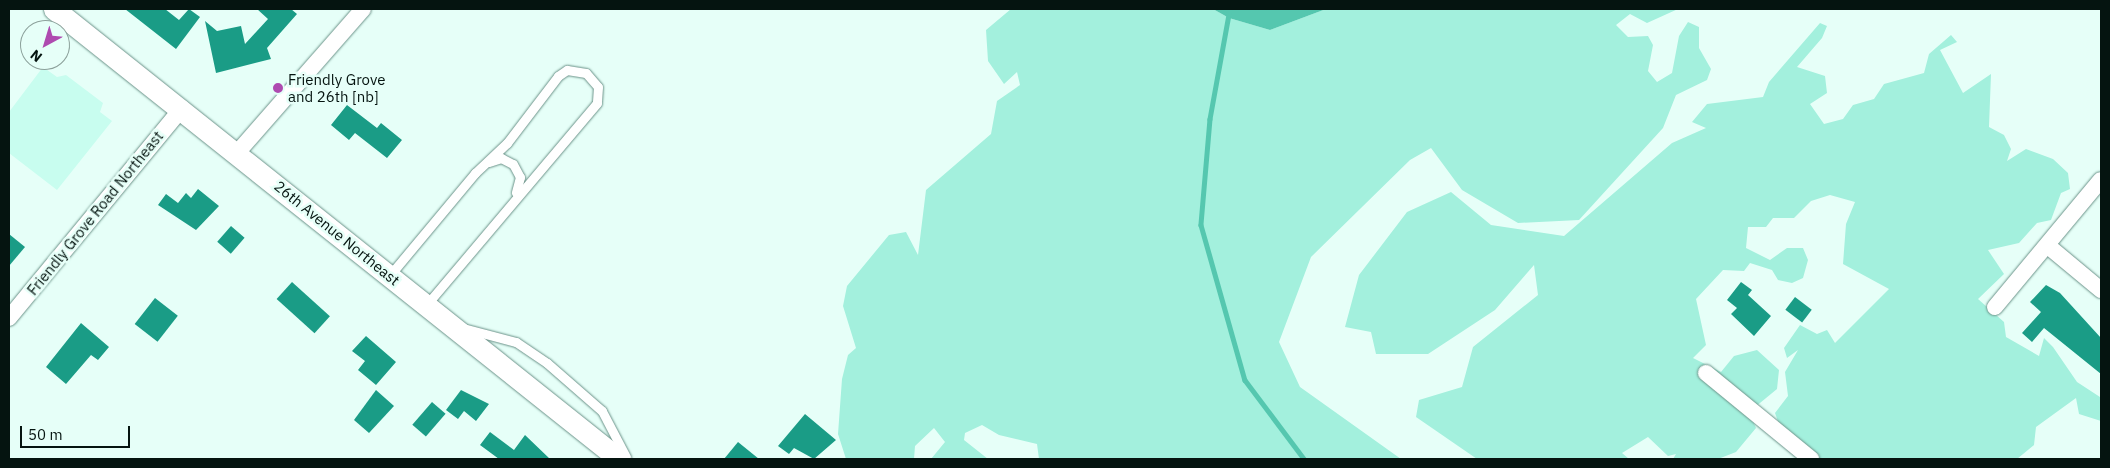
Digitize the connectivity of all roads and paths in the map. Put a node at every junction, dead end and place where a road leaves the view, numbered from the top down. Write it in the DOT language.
graph roads {
  1 [pos="54,9"];
  2 [pos="363,9"];
  3 [pos="182,108"];
  4 [pos="237,153"];
  5 [pos="486,163"];
  6 [pos="2101,180"];
  7 [pos="515,194"];
  8 [pos="2048,246"];
  9 [pos="390,275"];
  10 [pos="2101,290"];
  11 [pos="427,304"];
  12 [pos="1995,307"];
  13 [pos="9,318"];
  14 [pos="453,326"];
  15 [pos="1706,373"];
  16 [pos="619,459"];
  17 [pos="627,459"];
  18 [pos="1810,459"];
  1 -- 3 [label="street, 26th Avenue Northeast"];
  2 -- 4 [label="street"];
  3 -- 4 [label="street, 26th Avenue Northeast"];
  3 -- 13 [label="street, Friendly Grove Road Northeast"];
  4 -- 9 [label="street, 26th Avenue Northeast"];
  5 -- 7 [label="lane"];
  5 -- 7 [label="lane"];
  5 -- 9 [label="lane"];
  6 -- 8 [label="street"];
  7 -- 11 [label="lane"];
  8 -- 10 [label="street"];
  8 -- 12 [label="street"];
  9 -- 11 [label="street, 26th Avenue Northeast"];
  11 -- 14 [label="street, 26th Avenue Northeast"];
  14 -- 16 [label="street, 26th Avenue Northeast"];
  14 -- 17 [label="lane"];
  15 -- 18 [label="street"];
}
